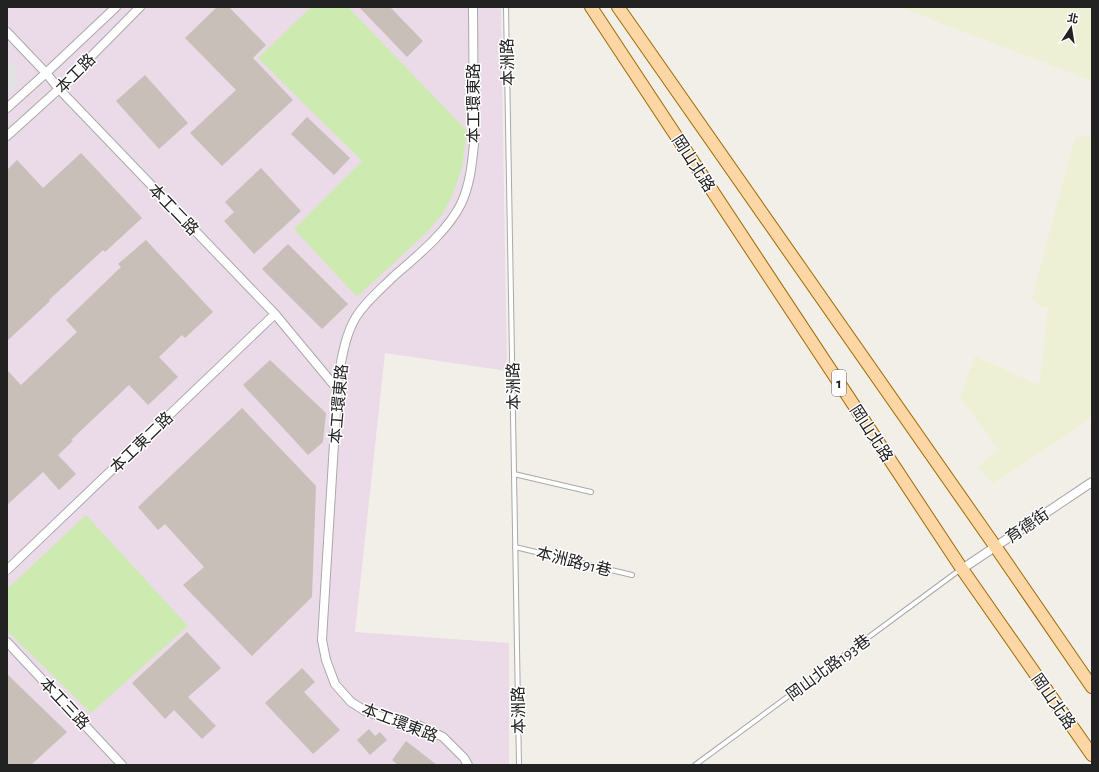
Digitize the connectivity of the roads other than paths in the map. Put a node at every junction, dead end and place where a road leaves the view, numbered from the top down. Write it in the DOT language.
graph roads {
  1 [pos="116,7"];
  2 [pos="140,7"];
  3 [pos="473,7"];
  4 [pos="506,7"];
  5 [pos="591,7"];
  6 [pos="618,7"];
  7 [pos="7,32"];
  8 [pos="46,73"];
  9 [pos="59,89"];
  10 [pos="7,108"];
  11 [pos="7,136"];
  12 [pos="275,314"];
  13 [pos="338,390"];
  14 [pos="514,474"];
  15 [pos="1092,482"];
  16 [pos="590,492"];
  17 [pos="995,546"];
  18 [pos="515,547"];
  19 [pos="962,569"];
  20 [pos="7,570"];
  21 [pos="632,575"];
  22 [pos="7,642"];
  23 [pos="1092,687"];
  24 [pos="1092,755"];
  25 [pos="122,765"];
  26 [pos="468,765"];
  27 [pos="519,765"];
  28 [pos="695,765"];
  1 -- 8 [label="street, 本工路"];
  2 -- 9 [label="street, 本工路"];
  3 -- 13 [label="street, 本工環東路"];
  4 -- 14 [label="lane, 本洲路"];
  5 -- 19 [label="main road, 岡山北路 / 1"];
  6 -- 17 [label="main road, 岡山北路 / 1"];
  7 -- 8 [label="street, 本工二路"];
  8 -- 9 [label="street, 本工二路"];
  8 -- 10 [label="street, 本工路"];
  9 -- 11 [label="street, 本工路"];
  9 -- 12 [label="street, 本工二路"];
  12 -- 13 [label="street, 本工二路"];
  12 -- 20 [label="street, 本工東二路"];
  13 -- 26 [label="street, 本工環東路"];
  14 -- 16 [label="lane"];
  14 -- 18 [label="lane, 本洲路"];
  15 -- 17 [label="street, 育德街"];
  17 -- 19 [label="street, 育德街"];
  17 -- 23 [label="main road, 岡山北路 / 1"];
  18 -- 21 [label="lane, 本洲路91巷"];
  18 -- 27 [label="lane, 本洲路"];
  19 -- 24 [label="main road, 岡山北路 / 1"];
  19 -- 28 [label="lane, 岡山北路193巷"];
  22 -- 25 [label="street, 本工三路"];
}
